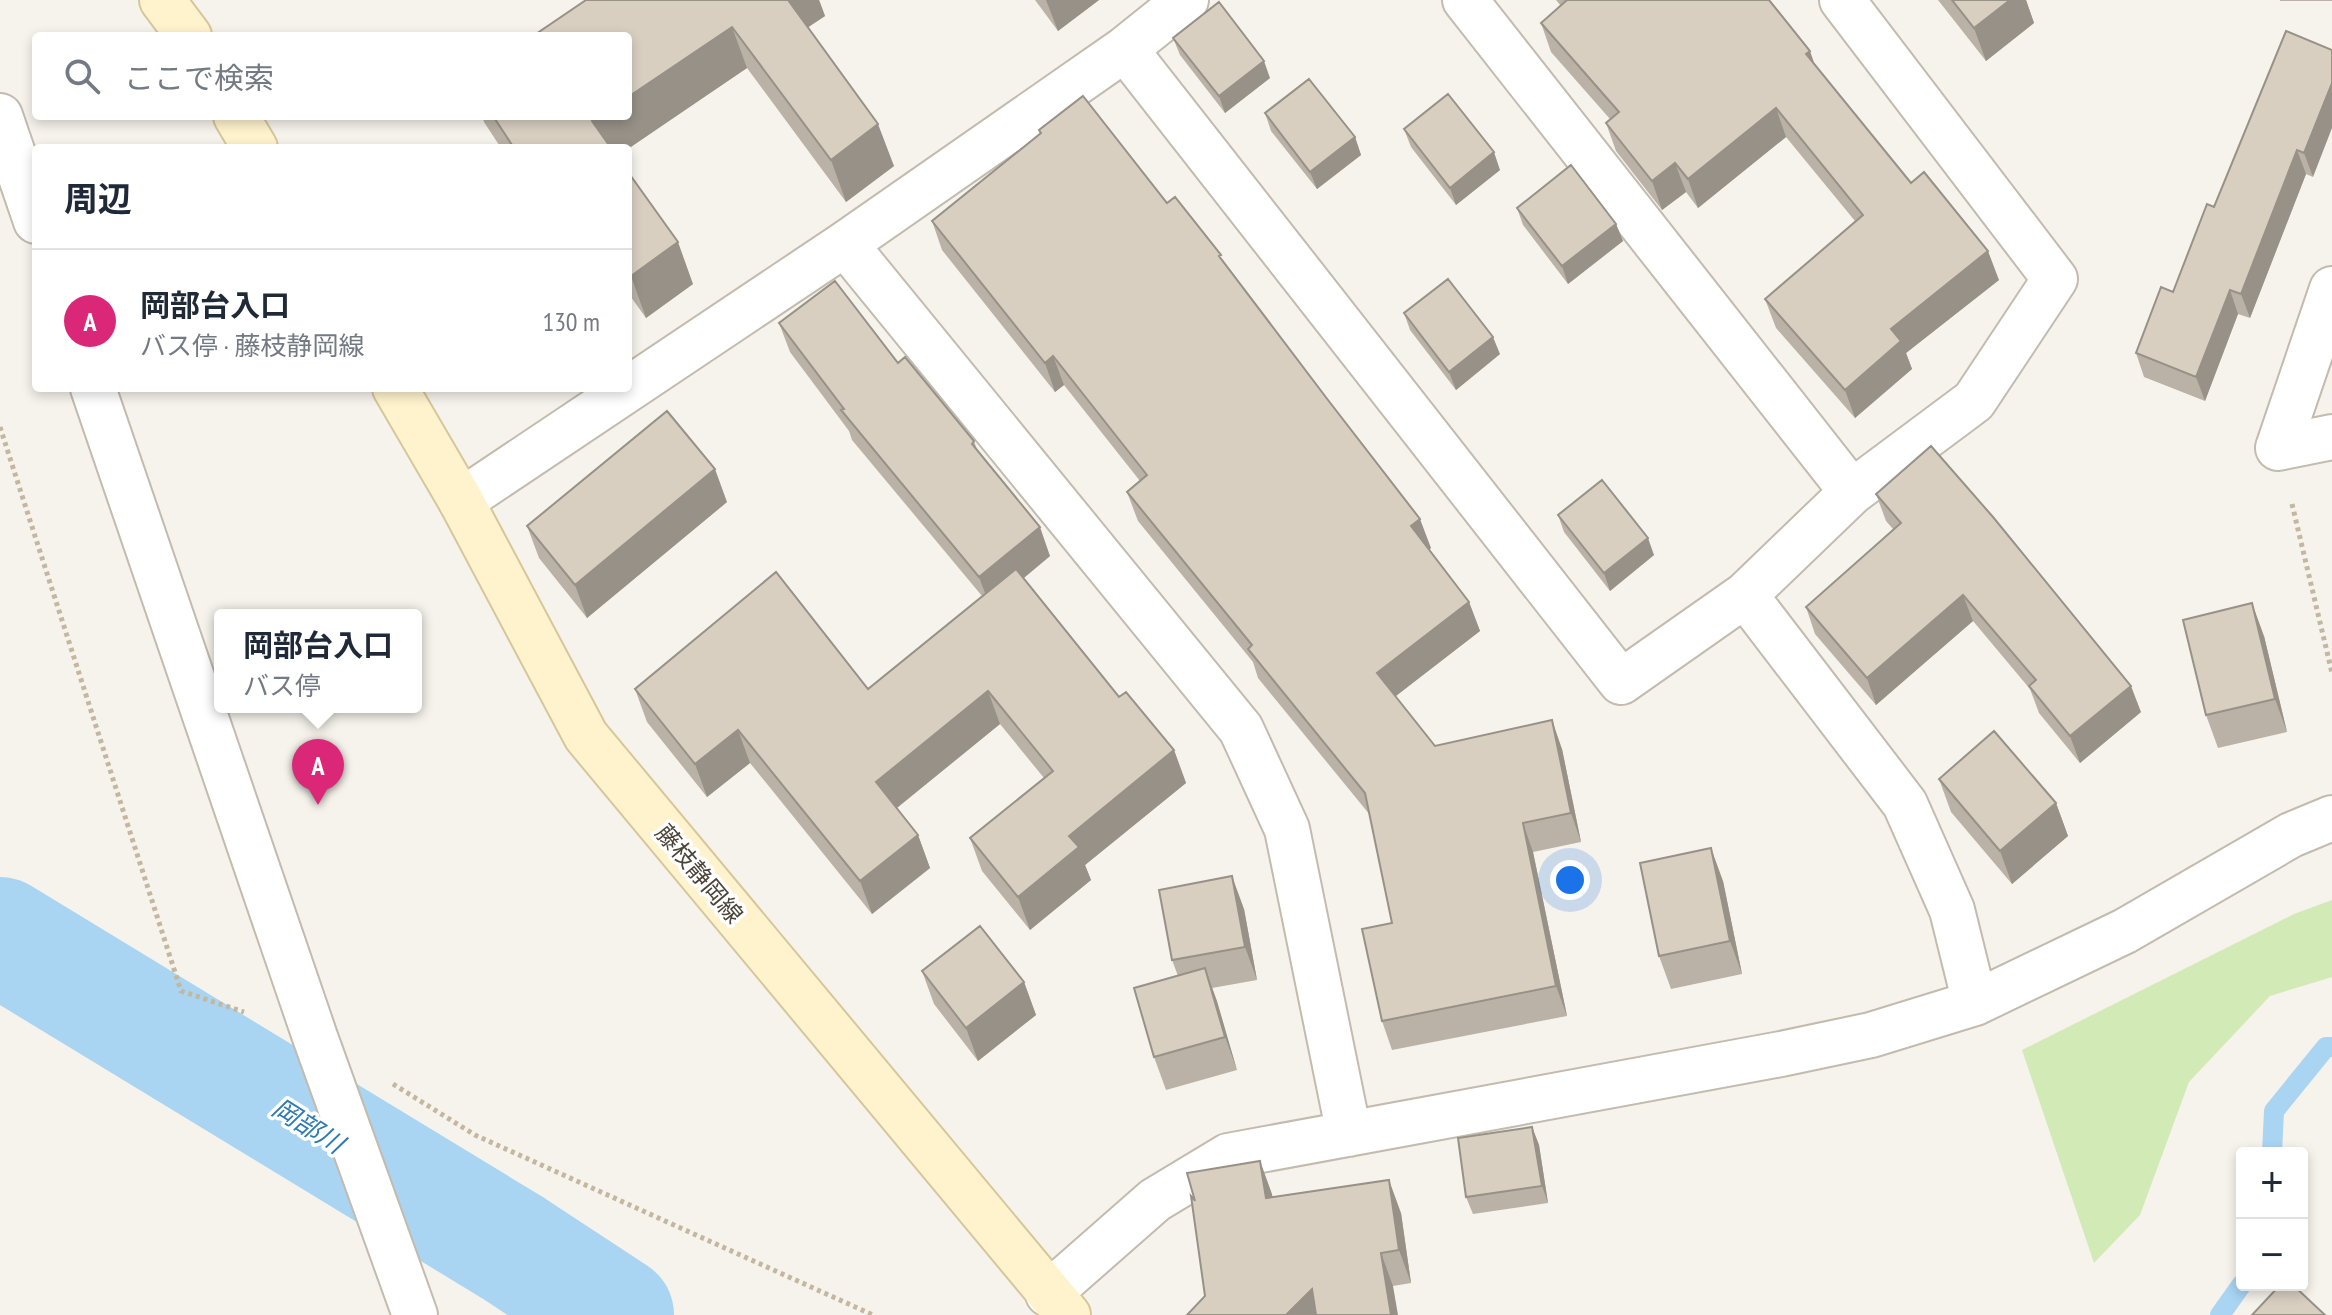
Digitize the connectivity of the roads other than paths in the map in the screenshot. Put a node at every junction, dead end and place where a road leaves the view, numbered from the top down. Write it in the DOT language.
graph roads {
  1 [pos="162,0"];
  2 [pos="1186,0"];
  3 [pos="1465,0"];
  4 [pos="1842,0"];
  5 [pos="186,32"];
  6 [pos="1125,49"];
  7 [pos="0,116"];
  8 [pos="238,120"];
  9 [pos="253,144"];
  10 [pos="32,209"];
  11 [pos="845,244"];
  12 [pos="2332,289"];
  13 [pos="632,387"];
  14 [pos="94,392"];
  15 [pos="397,392"];
  16 [pos="624,392"];
  17 [pos="2332,437"];
  18 [pos="1852,492"];
  19 [pos="461,501"];
  20 [pos="1745,595"];
  21 [pos="2332,818"];
  22 [pos="1975,1003"];
  23 [pos="1349,1134"];
  24 [pos="1058,1305"];
  25 [pos="415,1315"];
  1 -- 5 [label="main road"];
  2 -- 6 [label="street"];
  3 -- 18 [label="street"];
  4 -- 18 [label="street"];
  6 -- 11 [label="street"];
  6 -- 20 [label="street"];
  7 -- 10 [label="street"];
  8 -- 9 [label="main road"];
  11 -- 13 [label="street"];
  11 -- 23 [label="street"];
  12 -- 17 [label="street"];
  14 -- 25 [label="street"];
  15 -- 19 [label="main road, 藤枝静岡線"];
  16 -- 19 [label="street"];
  18 -- 20 [label="street"];
  19 -- 24 [label="main road, 藤枝静岡線"];
  20 -- 22 [label="street"];
  21 -- 22 [label="street"];
  22 -- 23 [label="street"];
  23 -- 24 [label="street"];
}
